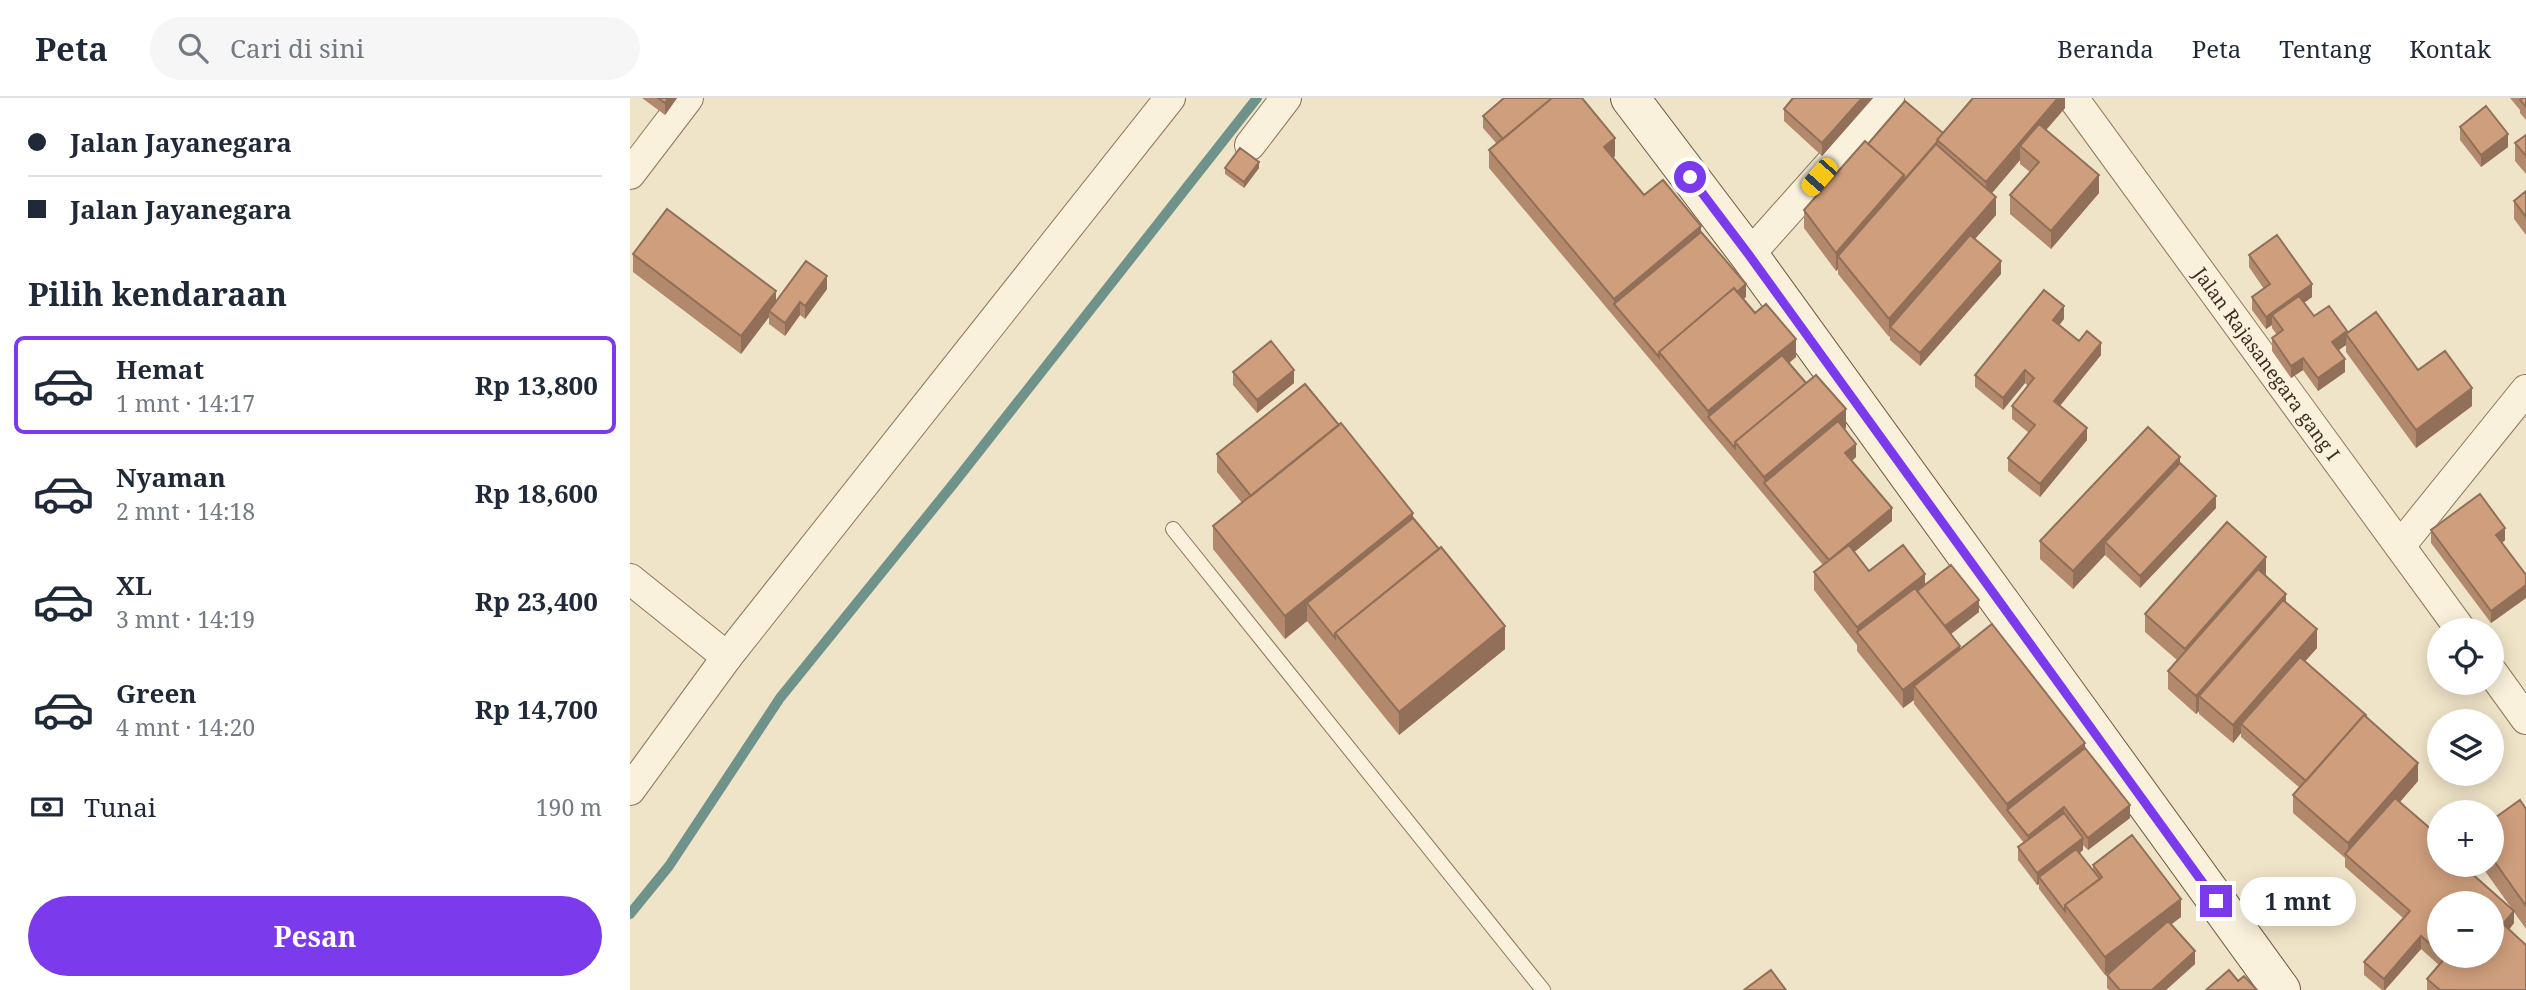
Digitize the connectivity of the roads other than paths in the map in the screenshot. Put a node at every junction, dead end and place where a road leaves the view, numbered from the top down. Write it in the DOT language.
graph roads {
  1 [pos="688,98"];
  2 [pos="1170,98"];
  3 [pos="1286,98"];
  4 [pos="1630,98"];
  5 [pos="1889,98"];
  6 [pos="2073,98"];
  7 [pos="1250,145"];
  8 [pos="630,174"];
  9 [pos="1749,255"];
  10 [pos="2526,390"];
  11 [pos="1173,529"];
  12 [pos="2400,546"];
  13 [pos="630,579"];
  14 [pos="2452,618"];
  15 [pos="727,657"];
  16 [pos="2504,689"];
  17 [pos="2526,719"];
  18 [pos="630,790"];
  19 [pos="1543,990"];
  20 [pos="2280,990"];
  1 -- 8 [label="street"];
  2 -- 15 [label="street"];
  3 -- 7 [label="street"];
  4 -- 9 [label="main road"];
  5 -- 9 [label="street"];
  6 -- 12 [label="street, Jalan Rajasanegara gang I"];
  9 -- 20 [label="main road"];
  10 -- 12 [label="street"];
  11 -- 19 [label="lane"];
  12 -- 14 [label="street, Jalan Rajasanegara gang I"];
  13 -- 15 [label="street"];
  15 -- 18 [label="street"];
  16 -- 17 [label="street"];
}
